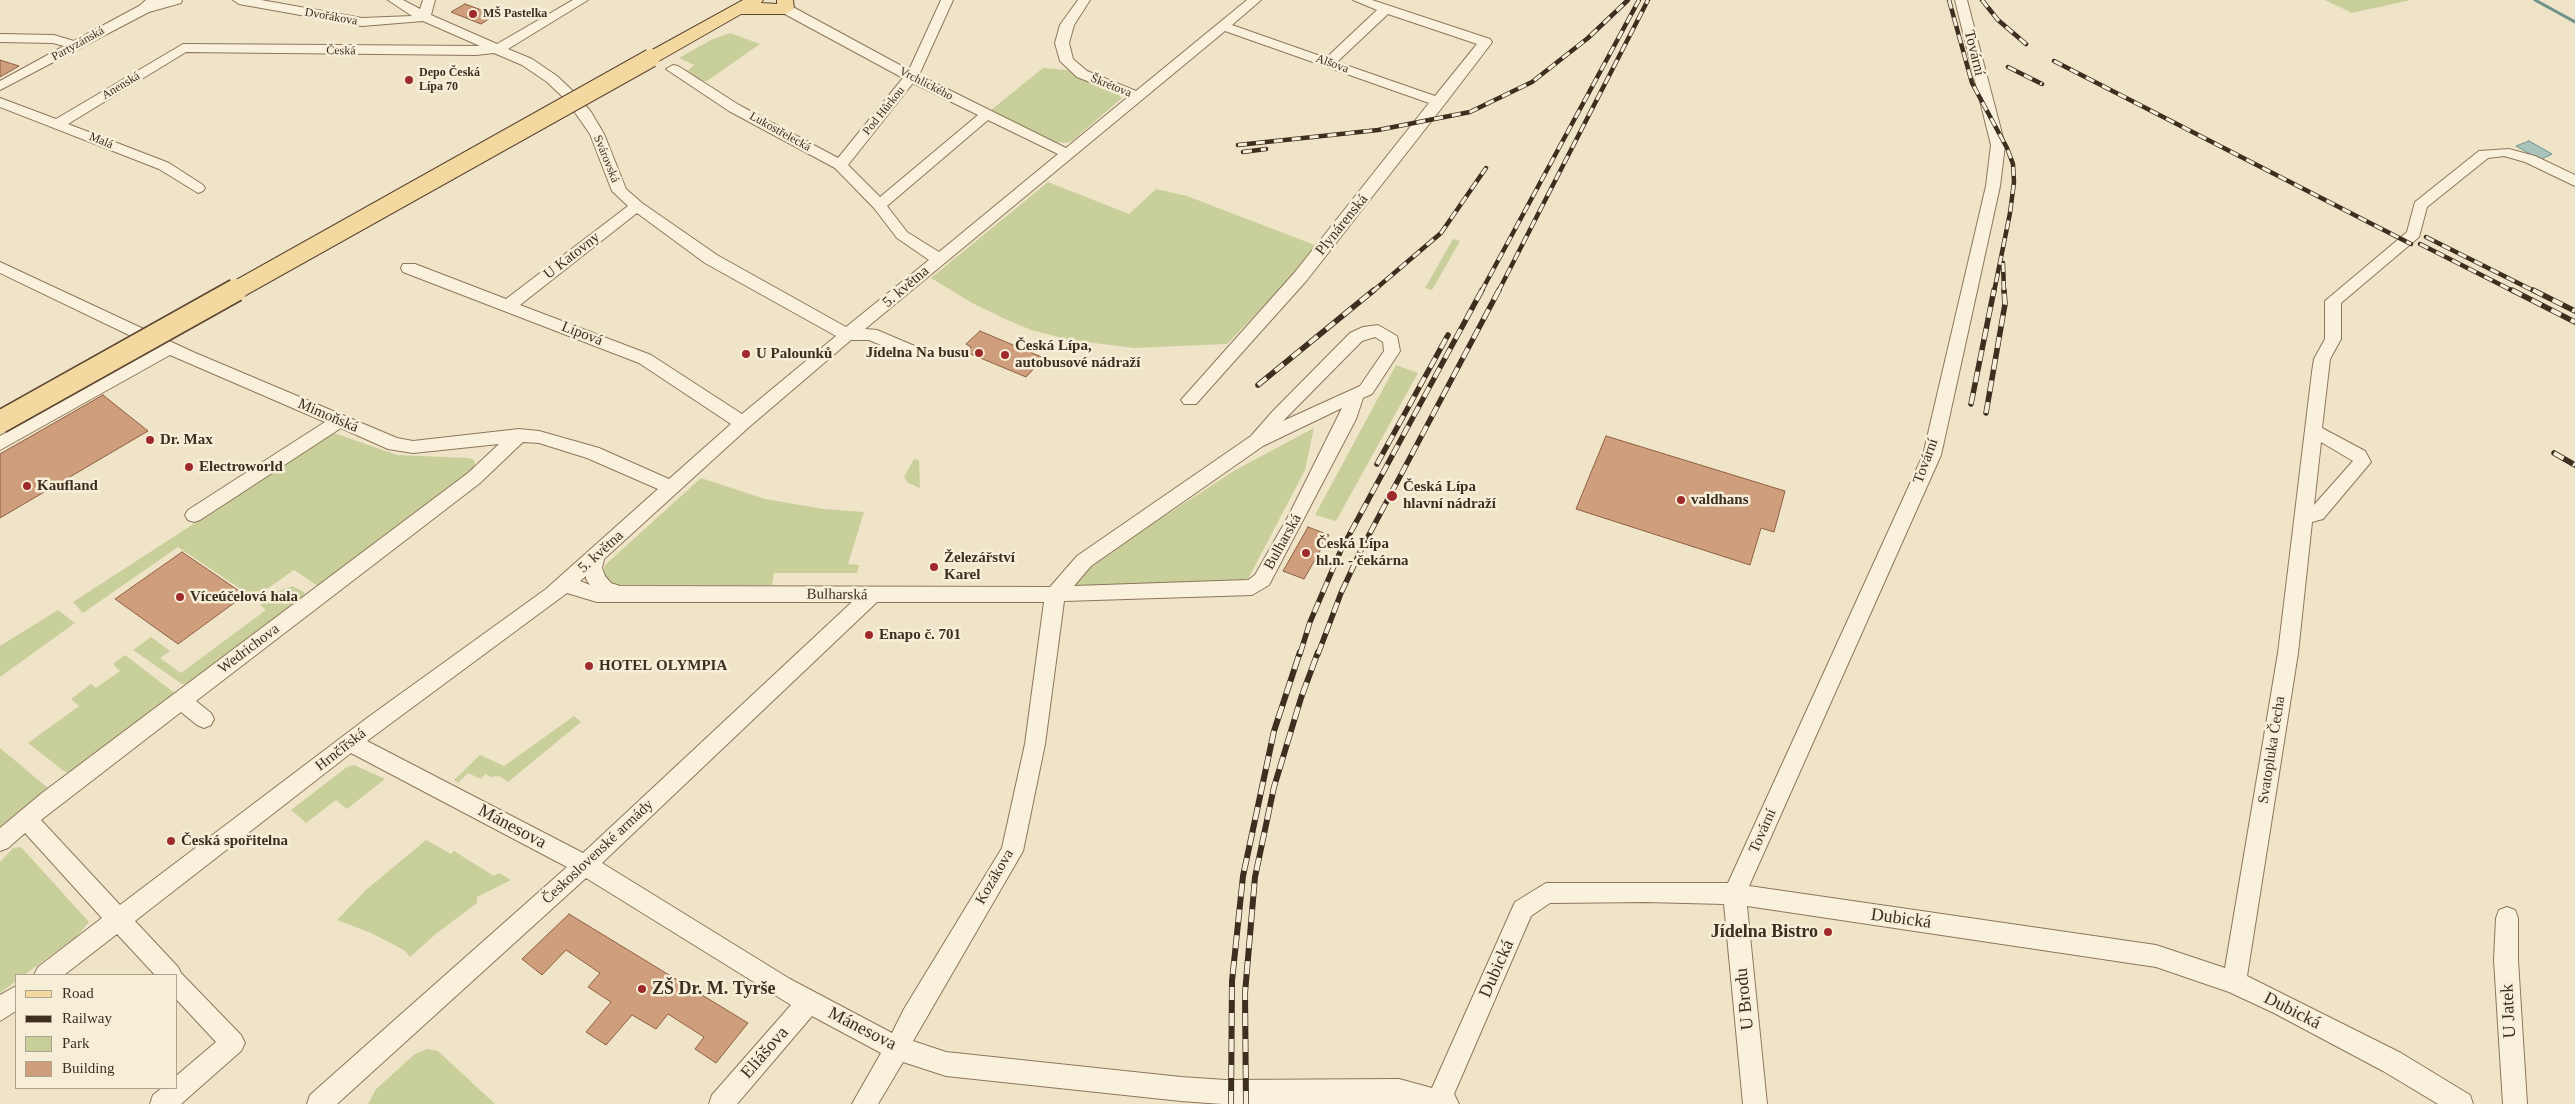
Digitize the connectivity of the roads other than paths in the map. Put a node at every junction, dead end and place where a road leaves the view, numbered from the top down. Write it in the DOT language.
graph roads {
  1 [pos="176,0"];
  2 [pos="239,0"];
  3 [pos="394,0"];
  4 [pos="429,0"];
  5 [pos="582,0"];
  6 [pos="755,0"];
  7 [pos="947,0"];
  8 [pos="1084,0"];
  9 [pos="1255,0"];
  10 [pos="1359,0"];
  11 [pos="1961,0"];
  12 [pos="149,4"];
  13 [pos="785,4"];
  14 [pos="738,5"];
  15 [pos="1386,9"];
  16 [pos="424,17"];
  17 [pos="1225,26"];
  18 [pos="0,38"];
  19 [pos="76,46"];
  20 [pos="183,48"];
  21 [pos="499,48"];
  22 [pos="1328,63"];
  23 [pos="673,69"];
  24 [pos="912,77"];
  25 [pos="0,86"];
  26 [pos="1137,96"];
  27 [pos="0,102"];
  28 [pos="1439,102"];
  29 [pos="986,115"];
  30 [pos="58,124"];
  31 [pos="1068,154"];
  32 [pos="840,165"];
  33 [pos="2575,181"];
  34 [pos="198,188"];
  35 [pos="878,205"];
  36 [pos="637,206"];
  37 [pos="939,259"];
  38 [pos="0,267"];
  39 [pos="409,268"];
  40 [pos="508,306"];
  41 [pos="848,334"];
  42 [pos="169,348"];
  43 [pos="918,354"];
  44 [pos="1355,397"];
  45 [pos="1190,400"];
  46 [pos="339,421"];
  47 [pos="0,422"];
  48 [pos="743,423"];
  49 [pos="2312,431"];
  50 [pos="520,435"];
  51 [pos="1257,441"];
  52 [pos="0,444"];
  53 [pos="448,444"];
  54 [pos="494,461"];
  55 [pos="672,488"];
  56 [pos="194,515"];
  57 [pos="2303,517"];
  58 [pos="595,557"];
  59 [pos="559,589"];
  60 [pos="618,594"];
  61 [pos="1055,594"];
  62 [pos="872,595"];
  63 [pos="181,701"];
  64 [pos="204,719"];
  65 [pos="351,743"];
  66 [pos="27,820"];
  67 [pos="0,842"];
  68 [pos="585,865"];
  69 [pos="1734,894"];
  70 [pos="2507,918"];
  71 [pos="119,920"];
  72 [pos="47,974"];
  73 [pos="169,974"];
  74 [pos="2234,982"];
  75 [pos="178,984"];
  76 [pos="15,998"];
  77 [pos="809,1002"];
  78 [pos="0,1010"];
  79 [pos="896,1048"];
  80 [pos="322,1103"];
  81 [pos="1441,1103"];
  82 [pos="162,1104"];
  83 [pos="721,1104"];
  84 [pos="864,1104"];
  85 [pos="1755,1104"];
  86 [pos="2461,1104"];
  87 [pos="2515,1104"];
  1 -- 12 [label="street, Partyzánská"];
  2 -- 16 [label="street, Dvořákova"];
  3 -- 16 [label="street, Svárovská"];
  4 -- 16 [label="street"];
  5 -- 21 [label="street"];
  6 -- 14 [label="main road"];
  7 -- 24 [label="street, Pod Hůrkou"];
  8 -- 26 [label="street, Škrétova"];
  9 -- 17 [label="street, 5. května"];
  10 -- 15 [label="street"];
  11 -- 69 [label="street, Tovární"];
  12 -- 19 [label="street, Partyzánská"];
  13 -- 14 [label="main road"];
  13 -- 24 [label="street, Vrchlického"];
  14 -- 47 [label="main road, bridge"];
  15 -- 22 [label="street"];
  15 -- 28 [label="street, Plynárenská"];
  16 -- 21 [label="street, Svárovská"];
  17 -- 22 [label="street, Alšova"];
  17 -- 26 [label="street, 5. května"];
  18 -- 19 [label="street"];
  19 -- 25 [label="street, Partyzánská"];
  20 -- 21 [label="street, Česká"];
  20 -- 30 [label="street, Anenská"];
  21 -- 36 [label="street, Svárovská"];
  22 -- 28 [label="street, Alšova"];
  23 -- 32 [label="street, Lukostřelecká"];
  24 -- 29 [label="street, Vrchlického"];
  24 -- 32 [label="street, Pod Hůrkou"];
  26 -- 31 [label="street, 5. května"];
  27 -- 30 [label="street, Malá"];
  28 -- 45 [label="street, Plynárenská"];
  29 -- 31 [label="street, Vrchlického"];
  29 -- 35 [label="street"];
  30 -- 34 [label="street, Malá"];
  31 -- 37 [label="street, 5. května"];
  32 -- 35 [label="street, Lukostřelecká"];
  33 -- 49 [label="street, Svatopluka Čecha"];
  35 -- 37 [label="street, Lukostřelecká"];
  36 -- 40 [label="street, U Katovny"];
  36 -- 41 [label="street, Svárovská"];
  37 -- 41 [label="street, 5. května"];
  38 -- 42 [label="street, Mimoňská"];
  39 -- 40 [label="street, Lípová"];
  40 -- 48 [label="street, Lípová"];
  41 -- 43 [label="street"];
  41 -- 48 [label="street, 5. května"];
  42 -- 46 [label="street, Mimoňská"];
  42 -- 52 [label="street"];
  44 -- 51 [label="street, Bulharská"];
  44 -- 51 [label="street, Bulharská"];
  44 -- 61 [label="street, Bulharská"];
  46 -- 53 [label="street, Mimoňská"];
  46 -- 56 [label="street"];
  48 -- 55 [label="street, 5. května"];
  49 -- 57 [label="street, Svatopluka Čecha"];
  49 -- 57 [label="street"];
  50 -- 53 [label="street, Mimoňská"];
  50 -- 54 [label="street, Wedrichova"];
  50 -- 55 [label="street, Mimoňská"];
  51 -- 61 [label="street, Bulharská"];
  53 -- 54 [label="street"];
  54 -- 63 [label="street, Wedrichova"];
  55 -- 58 [label="street, 5. května"];
  57 -- 74 [label="street, Svatopluka Čecha"];
  58 -- 59 [label="street, 5. května"];
  58 -- 60 [label="street"];
  59 -- 60 [label="street, Bulharská"];
  59 -- 65 [label="street, Hrnčířská"];
  60 -- 62 [label="street, Bulharská"];
  61 -- 62 [label="street, Bulharská"];
  61 -- 79 [label="street, Kozákova"];
  62 -- 68 [label="street, Československé armády"];
  63 -- 64 [label="street"];
  63 -- 66 [label="street, Wedrichova"];
  65 -- 68 [label="street, Mánesova"];
  65 -- 71 [label="street, Hrnčířská"];
  66 -- 67 [label="street, Wedrichova"];
  66 -- 71 [label="street"];
  68 -- 77 [label="street, Mánesova"];
  68 -- 80 [label="street, Československé armády"];
  69 -- 74 [label="street, Dubická"];
  69 -- 81 [label="street, Dubická"];
  69 -- 85 [label="street, U Brodu"];
  70 -- 87 [label="street, U Jatek"];
  71 -- 72 [label="street, Hrnčířská"];
  71 -- 73 [label="street"];
  74 -- 86 [label="street, Dubická"];
  75 -- 82 [label="street"];
  76 -- 78 [label="street"];
  77 -- 79 [label="street, Mánesova"];
  77 -- 83 [label="street, Eliášova"];
  79 -- 81 [label="street, Mánesova"];
  79 -- 84 [label="street, Kozákova"];
}
